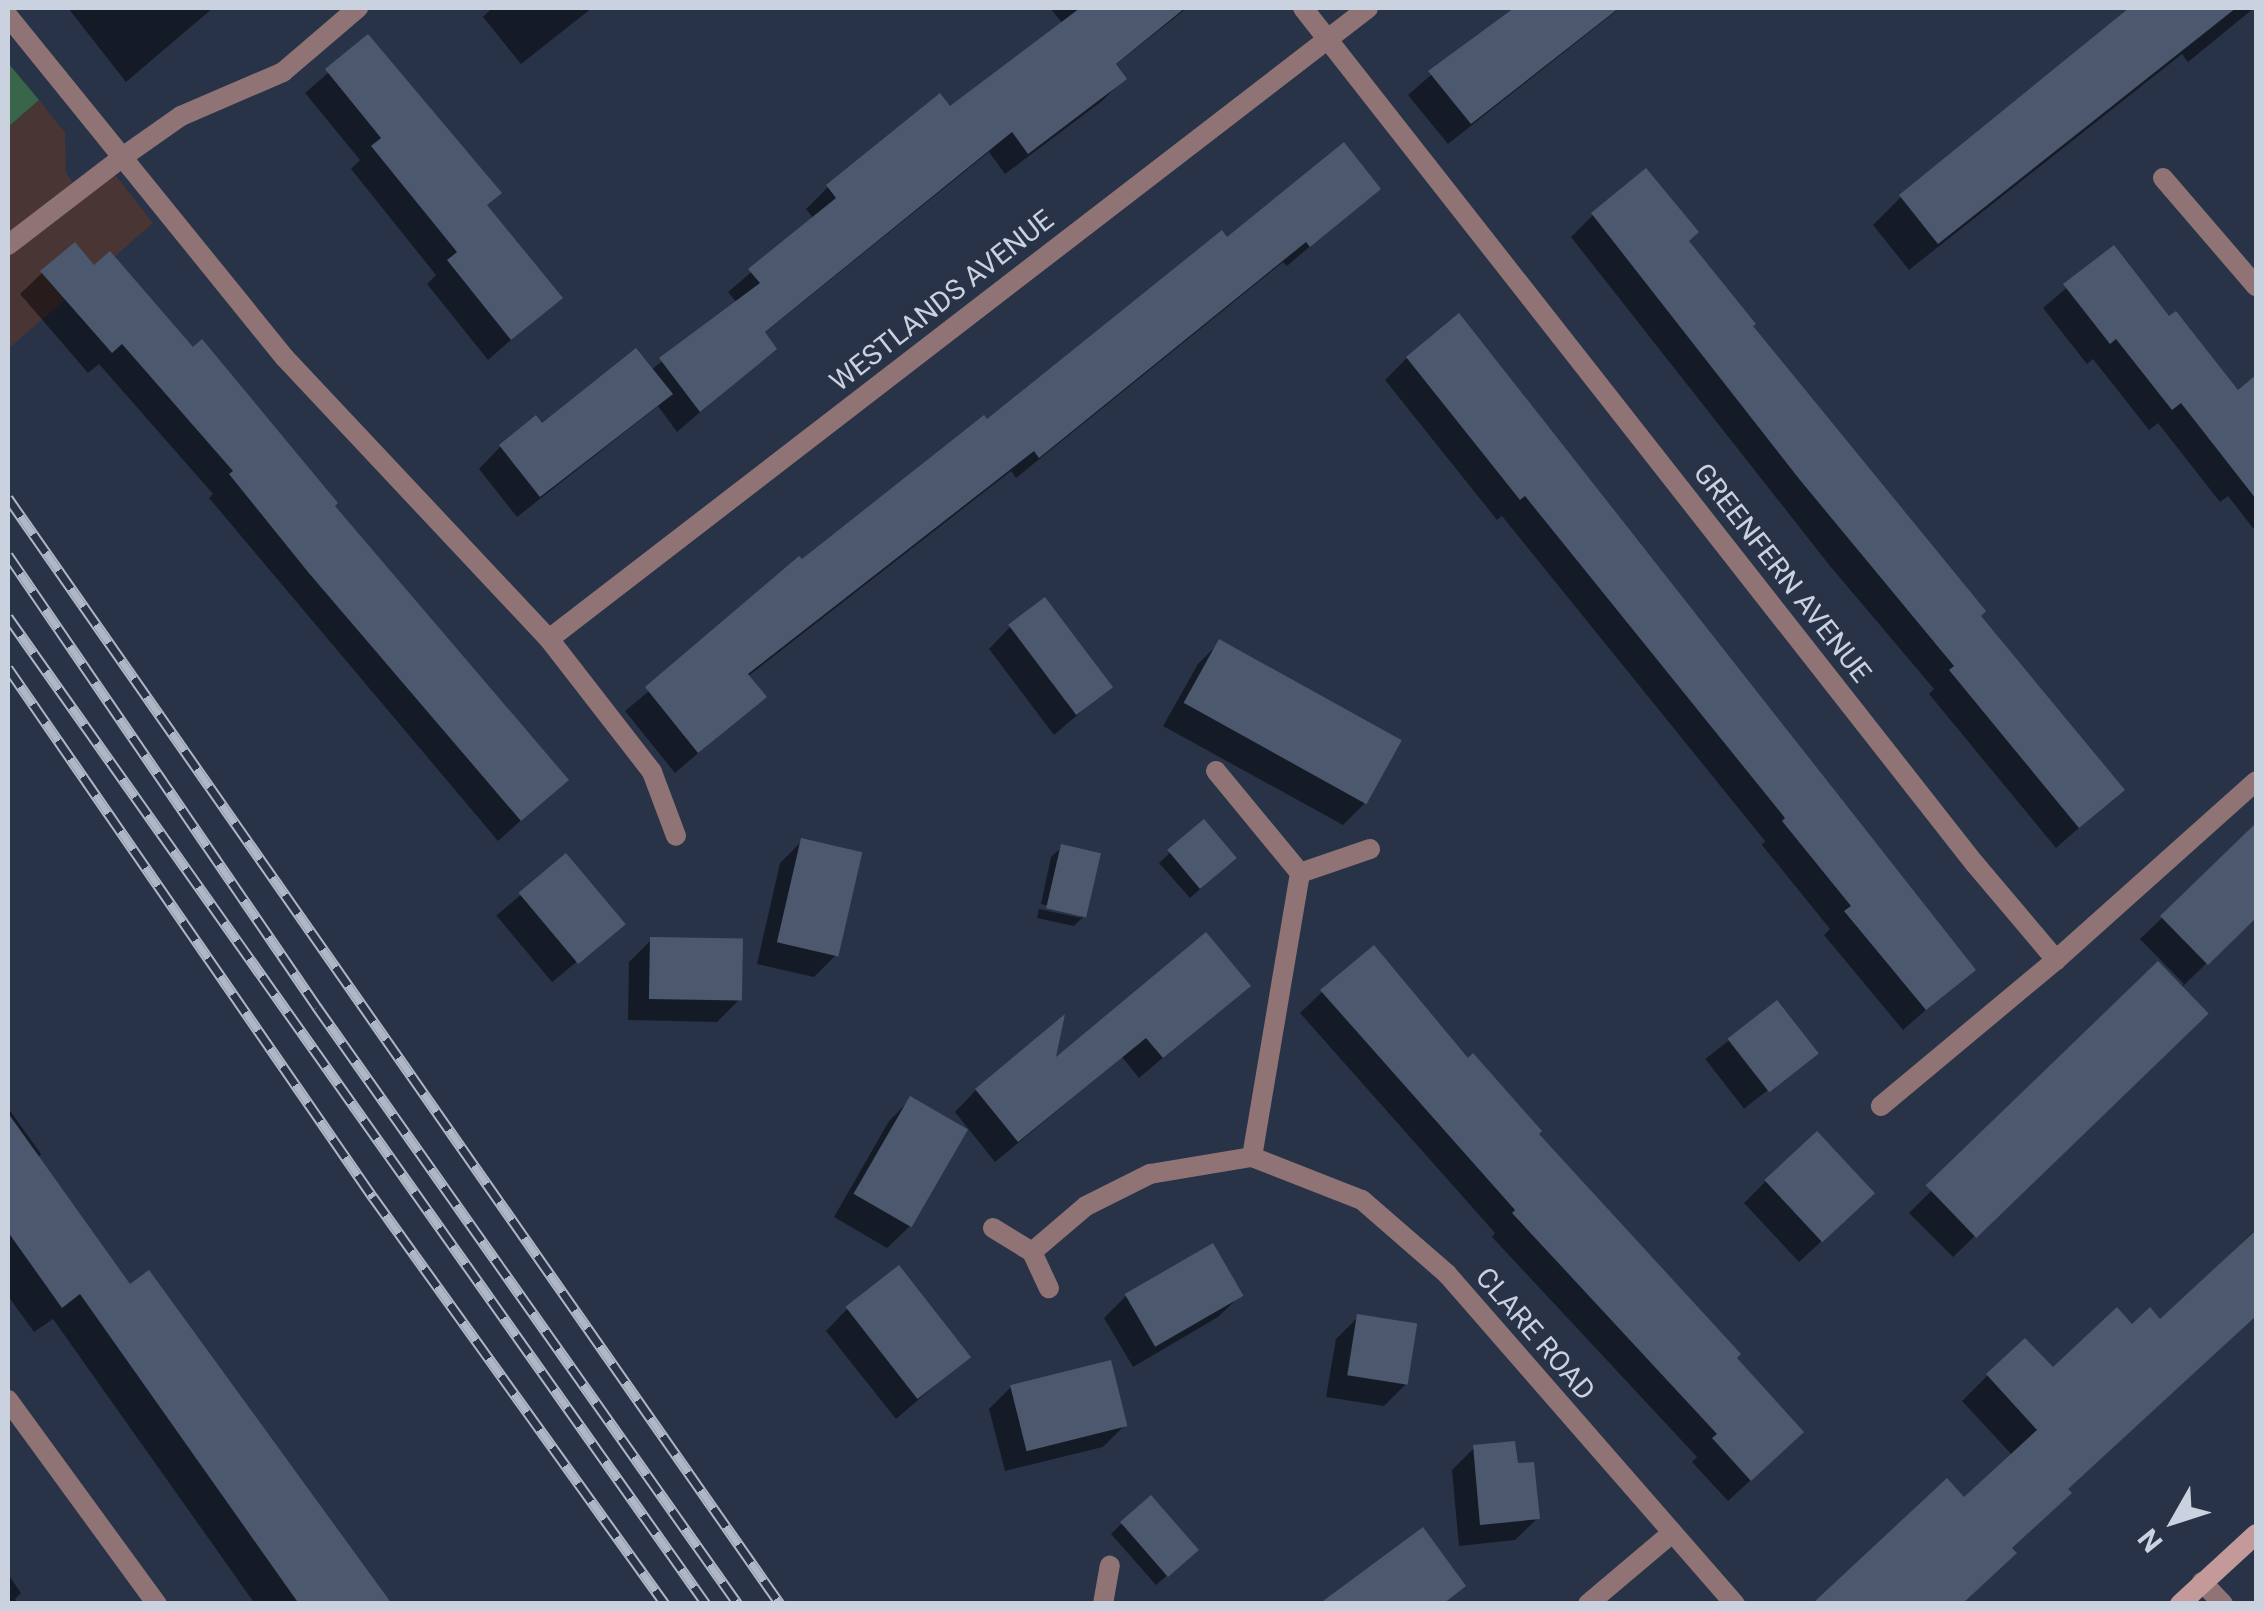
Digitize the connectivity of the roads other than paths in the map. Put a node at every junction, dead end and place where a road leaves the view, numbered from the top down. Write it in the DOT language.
graph roads {
  1 [pos="358,8"];
  2 [pos="1303,8"];
  3 [pos="1368,8"];
  4 [pos="8,16"];
  5 [pos="1327,38"];
  6 [pos="124,156"];
  7 [pos="2163,178"];
  8 [pos="8,245"];
  9 [pos="2256,286"];
  10 [pos="549,639"];
  11 [pos="1216,771"];
  12 [pos="2256,781"];
  13 [pos="676,836"];
  14 [pos="1370,849"];
  15 [pos="1300,873"];
  16 [pos="2056,960"];
  17 [pos="1882,1106"];
  18 [pos="1252,1157"];
  19 [pos="993,1228"];
  20 [pos="1032,1252"];
  21 [pos="1049,1288"];
  22 [pos="8,1400"];
  23 [pos="1672,1533"];
  24 [pos="2256,1534"];
  25 [pos="1110,1566"];
  26 [pos="2202,1582"];
  27 [pos="157,1604"];
  28 [pos="1104,1604"];
  29 [pos="1588,1604"];
  30 [pos="1735,1604"];
  31 [pos="2180,1604"];
  32 [pos="2223,1604"];
  1 -- 6 [label="street"];
  2 -- 5 [label="street, GREENFERN AVENUE"];
  3 -- 5 [label="street, WESTLANDS AVENUE"];
  4 -- 6 [label="street"];
  5 -- 10 [label="street, WESTLANDS AVENUE"];
  5 -- 16 [label="street, GREENFERN AVENUE"];
  6 -- 8 [label="street"];
  6 -- 10 [label="street"];
  7 -- 9 [label="street"];
  10 -- 13 [label="street"];
  11 -- 15 [label="street"];
  12 -- 16 [label="street"];
  14 -- 15 [label="street"];
  15 -- 18 [label="street"];
  16 -- 17 [label="street"];
  18 -- 20 [label="street"];
  18 -- 23 [label="street, CLARE ROAD"];
  19 -- 20 [label="street"];
  20 -- 21 [label="street"];
  22 -- 27 [label="street"];
  23 -- 29 [label="street"];
  23 -- 30 [label="street, CLARE ROAD"];
  24 -- 26 [label="street"];
  25 -- 28 [label="street"];
  26 -- 31 [label="street"];
  26 -- 32 [label="street"];
}
